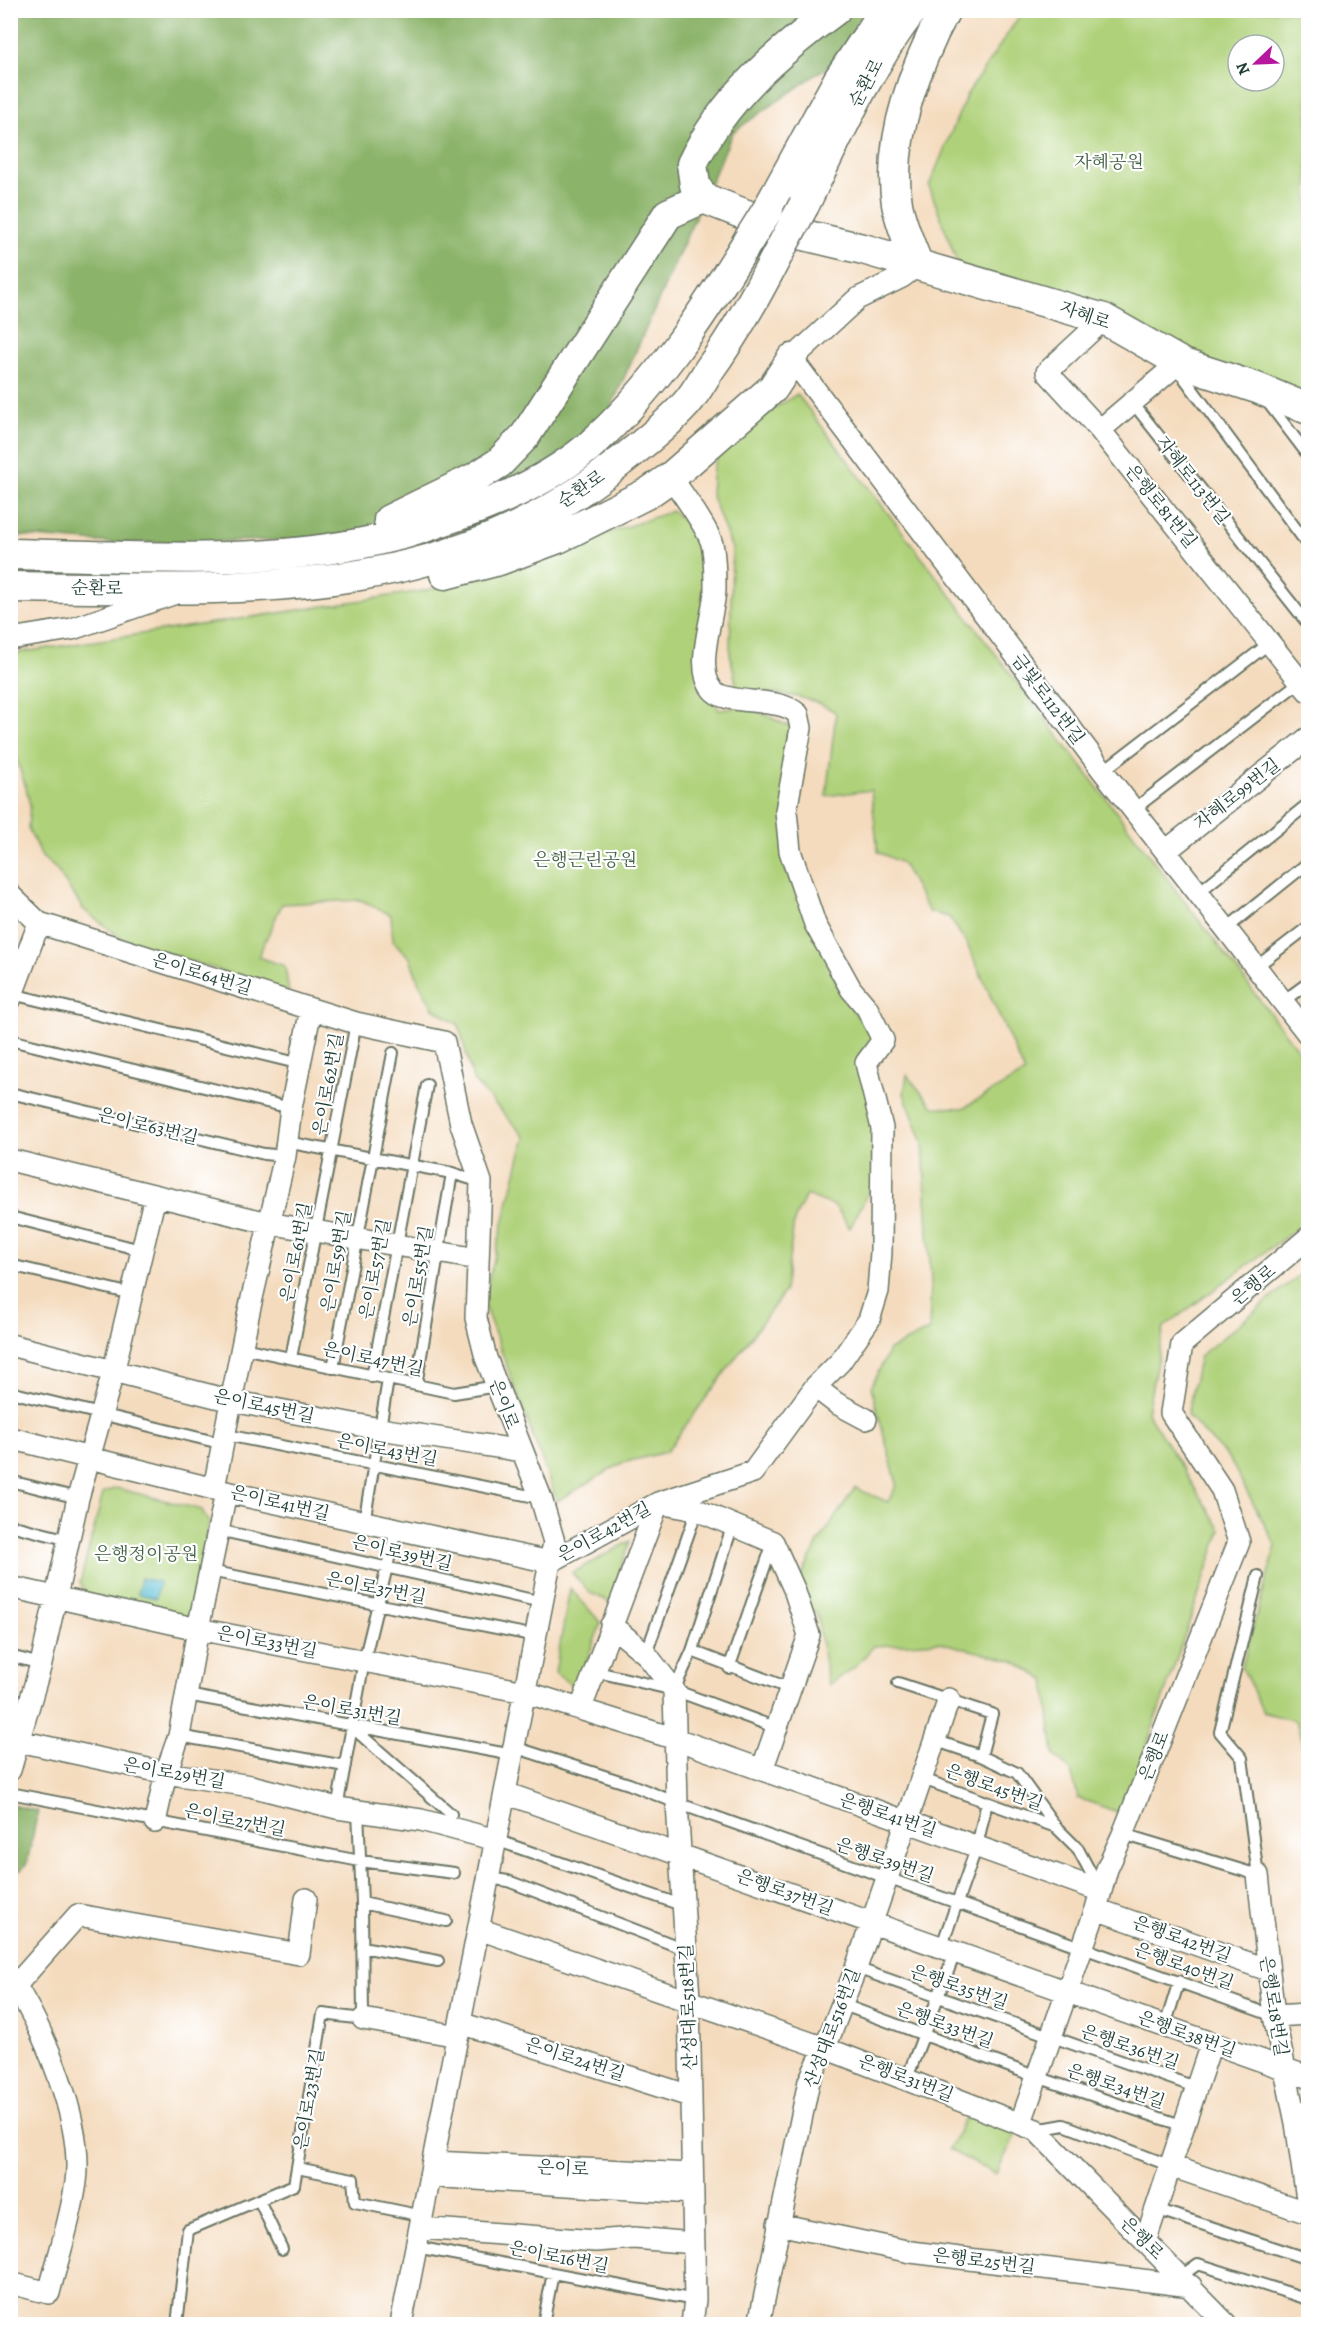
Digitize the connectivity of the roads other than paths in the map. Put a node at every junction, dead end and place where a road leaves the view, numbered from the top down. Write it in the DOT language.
graph roads {
  1 [pos="835,10"];
  2 [pos="885,10"];
  3 [pos="912,10"];
  4 [pos="945,10"];
  5 [pos="703,198"];
  6 [pos="918,265"];
  7 [pos="1104,319"];
  8 [pos="792,359"];
  9 [pos="1179,365"];
  10 [pos="1257,388"];
  11 [pos="1132,402"];
  12 [pos="1308,409"];
  13 [pos="1100,430"];
  14 [pos="1308,454"];
  15 [pos="671,477"];
  16 [pos="1308,545"];
  17 [pos="10,554"];
  18 [pos="259,556"];
  19 [pos="337,581"];
  20 [pos="10,587"];
  21 [pos="188,589"];
  22 [pos="1308,624"];
  23 [pos="10,639"];
  24 [pos="1271,642"];
  25 [pos="1305,686"];
  26 [pos="1308,738"];
  27 [pos="1103,771"];
  28 [pos="1308,804"];
  29 [pos="1133,810"];
  30 [pos="1166,851"];
  31 [pos="1308,863"];
  32 [pos="1199,892"];
  33 [pos="10,895"];
  34 [pos="39,923"];
  35 [pos="1308,927"];
  36 [pos="1226,929"];
  37 [pos="1256,968"];
  38 [pos="1308,983"];
  39 [pos="11,997"];
  40 [pos="1282,1002"];
  41 [pos="311,1009"];
  42 [pos="356,1023"];
  43 [pos="1308,1034"];
  44 [pos="10,1040"];
  45 [pos="393,1053"];
  46 [pos="301,1064"];
  47 [pos="427,1085"];
  48 [pos="10,1093"];
  49 [pos="291,1108"];
  50 [pos="286,1149"];
  51 [pos="332,1152"];
  52 [pos="371,1159"];
  53 [pos="10,1160"];
  54 [pos="411,1167"];
  55 [pos="452,1173"];
  56 [pos="481,1182"];
  57 [pos="155,1196"];
  58 [pos="10,1217"];
  59 [pos="268,1223"];
  60 [pos="316,1232"];
  61 [pos="1308,1238"];
  62 [pos="356,1240"];
  63 [pos="396,1247"];
  64 [pos="141,1250"];
  65 [pos="440,1255"];
  66 [pos="478,1259"];
  67 [pos="10,1265"];
  68 [pos="132,1294"];
  69 [pos="10,1345"];
  70 [pos="243,1348"];
  71 [pos="291,1358"];
  72 [pos="333,1368"];
  73 [pos="114,1369"];
  74 [pos="372,1377"];
  75 [pos="388,1380"];
  76 [pos="416,1385"];
  77 [pos="497,1386"];
  78 [pos="815,1387"];
  79 [pos="10,1392"];
  80 [pos="232,1401"];
  81 [pos="100,1415"];
  82 [pos="866,1419"];
  83 [pos="380,1429"];
  84 [pos="10,1438"];
  85 [pos="225,1439"];
  86 [pos="522,1451"];
  87 [pos="90,1457"];
  88 [pos="375,1465"];
  89 [pos="10,1481"];
  90 [pos="220,1490"];
  91 [pos="78,1498"];
  92 [pos="540,1498"];
  93 [pos="658,1503"];
  94 [pos="697,1510"];
  95 [pos="364,1523"];
  96 [pos="733,1523"];
  97 [pos="10,1526"];
  98 [pos="218,1530"];
  99 [pos="396,1530"];
  100 [pos="69,1540"];
  101 [pos="773,1542"];
  102 [pos="550,1562"];
  103 [pos="387,1566"];
  104 [pos="210,1571"];
  105 [pos="1258,1576"];
  106 [pos="10,1587"];
  107 [pos="54,1597"];
  108 [pos="542,1602"];
  109 [pos="377,1605"];
  110 [pos="611,1626"];
  111 [pos="198,1629"];
  112 [pos="536,1636"];
  113 [pos="692,1651"];
  114 [pos="646,1654"];
  115 [pos="10,1656"];
  116 [pos="364,1661"];
  117 [pos="40,1664"];
  118 [pos="729,1668"];
  119 [pos="593,1671"];
  120 [pos="898,1683"];
  121 [pos="790,1689"];
  122 [pos="674,1690"];
  123 [pos="525,1692"];
  124 [pos="187,1695"];
  125 [pos="949,1699"];
  126 [pos="581,1708"];
  127 [pos="351,1727"];
  128 [pos="777,1728"];
  129 [pos="179,1736"];
  130 [pos="14,1739"];
  131 [pos="676,1739"];
  132 [pos="934,1740"];
  133 [pos="513,1751"];
  134 [pos="981,1756"];
  135 [pos="345,1766"];
  136 [pos="10,1770"];
  137 [pos="762,1770"];
  138 [pos="166,1773"];
  139 [pos="920,1778"];
  140 [pos="10,1793"];
  141 [pos="505,1793"];
  142 [pos="987,1802"];
  143 [pos="676,1803"];
  144 [pos="347,1810"];
  145 [pos="905,1821"];
  146 [pos="155,1822"];
  147 [pos="448,1827"];
  148 [pos="1056,1827"];
  149 [pos="1123,1834"];
  150 [pos="496,1840"];
  151 [pos="977,1846"];
  152 [pos="681,1854"];
  153 [pos="360,1861"];
  154 [pos="454,1873"];
  155 [pos="1258,1875"];
  156 [pos="885,1878"];
  157 [pos="498,1879"];
  158 [pos="306,1899"];
  159 [pos="1098,1900"];
  160 [pos="957,1902"];
  161 [pos="362,1903"];
  162 [pos="684,1906"];
  163 [pos="446,1921"];
  164 [pos="869,1923"];
  165 [pos="478,1929"];
  166 [pos="362,1947"];
  167 [pos="1082,1947"];
  168 [pos="687,1950"];
  169 [pos="948,1951"];
  170 [pos="438,1961"];
  171 [pos="856,1968"];
  172 [pos="1268,1970"];
  173 [pos="13,1981"];
  174 [pos="1179,1981"];
  175 [pos="1066,1991"];
  176 [pos="937,1996"];
  177 [pos="689,1999"];
  178 [pos="841,2004"];
  179 [pos="1308,2014"];
  180 [pos="1274,2016"];
  181 [pos="363,2019"];
  182 [pos="1165,2026"];
  183 [pos="459,2029"];
  184 [pos="925,2035"];
  185 [pos="1052,2037"];
  186 [pos="1211,2044"];
  187 [pos="825,2048"];
  188 [pos="1284,2068"];
  189 [pos="1037,2077"];
  190 [pos="1308,2077"];
  191 [pos="907,2078"];
  192 [pos="1198,2088"];
  193 [pos="690,2096"];
  194 [pos="1302,2125"];
  195 [pos="1029,2126"];
  196 [pos="1184,2126"];
  197 [pos="1171,2166"];
  198 [pos="297,2168"];
  199 [pos="432,2169"];
  200 [pos="1306,2170"];
  201 [pos="692,2183"];
  202 [pos="259,2200"];
  203 [pos="1308,2206"];
  204 [pos="1156,2209"];
  205 [pos="1308,2213"];
  206 [pos="778,2224"];
  207 [pos="420,2231"];
  208 [pos="1145,2242"];
  209 [pos="694,2243"];
  210 [pos="282,2249"];
  211 [pos="1308,2259"];
  212 [pos="553,2273"];
  213 [pos="1186,2281"];
  214 [pos="10,2283"];
  215 [pos="695,2300"];
  216 [pos="1308,2300"];
  217 [pos="177,2325"];
  218 [pos="401,2325"];
  219 [pos="543,2325"];
  220 [pos="692,2325"];
  221 [pos="759,2325"];
  222 [pos="1226,2325"];
  1 -- 5 [label="main road"];
  2 -- 18 [label="main road, 순환로, bridge"];
  3 -- 19 [label="main road, 순환로, bridge"];
  4 -- 6 [label="main road"];
  5 -- 6 [label="main road, 자혜로"];
  5 -- 18 [label="main road"];
  6 -- 7 [label="main road, 자혜로"];
  6 -- 8 [label="street"];
  7 -- 9 [label="main road, 자혜로"];
  7 -- 13 [label="street, 은행로81번길"];
  8 -- 15 [label="main road"];
  8 -- 27 [label="street, 금빛로112번길"];
  9 -- 10 [label="main road, 자혜로"];
  9 -- 11 [label="street"];
  9 -- 16 [label="lane"];
  10 -- 12 [label="main road, 자혜로"];
  10 -- 14 [label="lane"];
  11 -- 13 [label="street"];
  11 -- 22 [label="lane, 자혜로113번길"];
  13 -- 24 [label="street, 은행로81번길"];
  15 -- 19 [label="main road"];
  15 -- 78 [label="street, 은이로42번길"];
  17 -- 18 [label="main road, 순환로"];
  19 -- 21 [label="main road, 순환로"];
  20 -- 21 [label="main road, 순환로"];
  21 -- 23 [label="street"];
  24 -- 25 [label="street, 은행로81번길"];
  24 -- 27 [label="lane"];
  25 -- 29 [label="lane, 은행로81번길"];
  26 -- 30 [label="street, 자혜로99번길"];
  27 -- 29 [label="street, 금빛로112번길"];
  28 -- 32 [label="lane"];
  29 -- 30 [label="street, 금빛로112번길"];
  30 -- 32 [label="street, 금빛로112번길"];
  31 -- 36 [label="lane"];
  32 -- 36 [label="street, 금빛로112번길"];
  33 -- 34 [label="street"];
  34 -- 39 [label="street"];
  34 -- 41 [label="street, 은이로64번길"];
  35 -- 37 [label="lane"];
  36 -- 37 [label="street, 금빛로112번길"];
  37 -- 40 [label="street, 금빛로112번길"];
  38 -- 40 [label="lane"];
  39 -- 46 [label="lane"];
  40 -- 43 [label="street, 금빛로112번길"];
  41 -- 42 [label="street, 은이로64번길"];
  41 -- 46 [label="street"];
  42 -- 51 [label="lane, 은이로62번길"];
  42 -- 56 [label="street, 은이로64번길"];
  44 -- 49 [label="lane"];
  45 -- 52 [label="lane, 은이로59번길"];
  46 -- 49 [label="street"];
  47 -- 54 [label="lane"];
  48 -- 50 [label="lane, 은이로63번길"];
  49 -- 50 [label="street"];
  50 -- 51 [label="lane"];
  50 -- 59 [label="street"];
  51 -- 52 [label="lane"];
  51 -- 60 [label="lane, 은이로61번길"];
  52 -- 54 [label="lane"];
  52 -- 62 [label="lane, 은이로59번길"];
  53 -- 57 [label="street"];
  54 -- 55 [label="lane"];
  54 -- 63 [label="lane, 은이로57번길"];
  55 -- 56 [label="lane"];
  55 -- 65 [label="lane, 은이로55번길"];
  56 -- 66 [label="street, 은이로"];
  57 -- 59 [label="street"];
  57 -- 64 [label="street"];
  58 -- 64 [label="lane"];
  59 -- 60 [label="street"];
  59 -- 70 [label="street"];
  60 -- 62 [label="street"];
  60 -- 71 [label="lane, 은이로61번길"];
  61 -- 149 [label="street, 은행로"];
  62 -- 63 [label="street"];
  62 -- 72 [label="lane, 은이로59번길"];
  63 -- 65 [label="street"];
  63 -- 74 [label="lane, 은이로57번길"];
  64 -- 68 [label="street"];
  65 -- 66 [label="street"];
  65 -- 76 [label="lane, 은이로55번길"];
  66 -- 77 [label="street, 은이로"];
  67 -- 68 [label="lane"];
  68 -- 73 [label="street"];
  69 -- 73 [label="street, 은이로45번길"];
  70 -- 71 [label="lane, 은이로47번길"];
  70 -- 80 [label="street"];
  71 -- 72 [label="lane, 은이로47번길"];
  72 -- 74 [label="lane, 은이로47번길"];
  73 -- 80 [label="street, 은이로45번길"];
  73 -- 81 [label="street"];
  74 -- 75 [label="lane, 은이로47번길"];
  75 -- 76 [label="lane, 은이로47번길"];
  75 -- 83 [label="lane"];
  76 -- 77 [label="lane, 은이로47번길"];
  77 -- 86 [label="street, 은이로"];
  78 -- 82 [label="street"];
  78 -- 93 [label="street, 은이로42번길"];
  79 -- 81 [label="lane, 은이로43번길"];
  80 -- 83 [label="street, 은이로45번길"];
  80 -- 85 [label="street"];
  81 -- 85 [label="lane, 은이로43번길"];
  81 -- 87 [label="street"];
  83 -- 86 [label="street, 은이로45번길"];
  83 -- 88 [label="lane"];
  84 -- 87 [label="street, 은이로41번길"];
  85 -- 88 [label="lane, 은이로43번길"];
  85 -- 90 [label="street"];
  86 -- 92 [label="street, 은이로"];
  87 -- 90 [label="street, 은이로41번길"];
  87 -- 91 [label="street"];
  88 -- 92 [label="lane, 은이로43번길"];
  88 -- 95 [label="lane"];
  89 -- 91 [label="lane"];
  90 -- 95 [label="street, 은이로41번길"];
  90 -- 98 [label="street"];
  91 -- 100 [label="street"];
  92 -- 102 [label="street, 은이로"];
  93 -- 94 [label="street, 은이로42번길"];
  93 -- 102 [label="street, 은이로42번길"];
  93 -- 110 [label="street"];
  94 -- 96 [label="street, 은이로42번길"];
  94 -- 114 [label="lane"];
  95 -- 99 [label="street, 은이로41번길"];
  96 -- 101 [label="street, 은이로42번길"];
  96 -- 113 [label="lane, 산성대로518번길"];
  97 -- 100 [label="lane"];
  98 -- 103 [label="lane, 은이로39번길"];
  98 -- 104 [label="street"];
  99 -- 102 [label="street, 은이로41번길"];
  99 -- 103 [label="lane"];
  100 -- 107 [label="street"];
  101 -- 118 [label="lane"];
  101 -- 121 [label="street"];
  102 -- 108 [label="street, 은이로"];
  103 -- 108 [label="lane, 은이로39번길"];
  103 -- 109 [label="lane"];
  104 -- 109 [label="lane, 은이로37번길"];
  104 -- 111 [label="street"];
  105 -- 155 [label="lane, 은행로18번길"];
  106 -- 107 [label="street, 은이로33번길"];
  107 -- 111 [label="street, 은이로33번길"];
  107 -- 117 [label="street"];
  108 -- 112 [label="street, 은이로"];
  109 -- 112 [label="lane, 은이로37번길"];
  109 -- 116 [label="lane"];
  110 -- 114 [label="street"];
  110 -- 119 [label="street"];
  111 -- 116 [label="street, 은이로33번길"];
  111 -- 124 [label="street"];
  112 -- 123 [label="street, 은이로"];
  113 -- 118 [label="lane"];
  113 -- 122 [label="lane, 산성대로518번길"];
  114 -- 122 [label="street"];
  115 -- 117 [label="lane"];
  116 -- 123 [label="street, 은이로33번길"];
  116 -- 127 [label="lane"];
  117 -- 130 [label="street"];
  118 -- 121 [label="lane"];
  119 -- 122 [label="lane"];
  119 -- 126 [label="street"];
  120 -- 125 [label="lane, 은행로45번길"];
  121 -- 128 [label="street"];
  122 -- 128 [label="lane"];
  122 -- 131 [label="street, 산성대로518번길"];
  123 -- 126 [label="street"];
  123 -- 133 [label="street, 은이로"];
  124 -- 127 [label="lane, 은이로31번길"];
  124 -- 129 [label="street"];
  125 -- 132 [label="street, 산성대로516번길"];
  125 -- 134 [label="lane, 은행로45번길"];
  126 -- 131 [label="street"];
  127 -- 133 [label="lane, 은이로31번길"];
  127 -- 135 [label="lane"];
  127 -- 147 [label="lane"];
  128 -- 137 [label="street"];
  129 -- 135 [label="lane, 은이로29번길"];
  129 -- 138 [label="street"];
  130 -- 136 [label="street"];
  130 -- 138 [label="street, 은이로29번길"];
  131 -- 137 [label="street, 은행로41번길"];
  131 -- 143 [label="street, 산성대로518번길"];
  132 -- 134 [label="lane, 은행로45번길"];
  132 -- 139 [label="street, 산성대로516번길"];
  133 -- 141 [label="street, 은이로"];
  133 -- 143 [label="lane"];
  134 -- 148 [label="lane, 은행로45번길"];
  135 -- 144 [label="lane"];
  137 -- 145 [label="street, 은행로41번길"];
  138 -- 144 [label="street, 은이로29번길"];
  138 -- 146 [label="street"];
  139 -- 142 [label="lane, 은행로45번길"];
  139 -- 145 [label="street, 산성대로516번길"];
  140 -- 146 [label="lane, 은이로27번길"];
  141 -- 150 [label="street, 은이로"];
  141 -- 152 [label="street, 은행로37번길"];
  142 -- 148 [label="lane, 은행로45번길"];
  142 -- 151 [label="lane"];
  143 -- 152 [label="street, 산성대로518번길"];
  143 -- 156 [label="lane, 은행로39번길"];
  144 -- 147 [label="street, 은이로29번길"];
  144 -- 153 [label="lane"];
  145 -- 151 [label="street, 은행로41번길"];
  145 -- 156 [label="street, 산성대로516번길"];
  146 -- 153 [label="lane, 은이로27번길"];
  147 -- 150 [label="street, 은이로29번길"];
  148 -- 159 [label="lane, 은행로45번길"];
  149 -- 155 [label="lane"];
  149 -- 159 [label="street, 은행로"];
  150 -- 157 [label="street, 은이로"];
  150 -- 162 [label="lane"];
  151 -- 159 [label="street, 은행로41번길"];
  151 -- 160 [label="lane"];
  152 -- 162 [label="street, 산성대로518번길"];
  152 -- 164 [label="street, 은행로37번길"];
  153 -- 154 [label="lane, 은이로27번길"];
  153 -- 161 [label="lane"];
  155 -- 172 [label="street, 은행로18번길"];
  156 -- 160 [label="lane, 은행로39번길"];
  156 -- 164 [label="street, 산성대로516번길"];
  157 -- 165 [label="street, 은이로"];
  157 -- 168 [label="lane"];
  158 -- 173 [label="street"];
  159 -- 167 [label="street, 은행로"];
  159 -- 172 [label="street, 은행로42번길"];
  160 -- 167 [label="lane, 은행로39번길"];
  160 -- 169 [label="lane"];
  161 -- 163 [label="lane"];
  161 -- 166 [label="lane"];
  162 -- 168 [label="street, 산성대로518번길"];
  164 -- 169 [label="street, 은행로37번길"];
  164 -- 171 [label="street, 산성대로516번길"];
  165 -- 177 [label="street"];
  165 -- 183 [label="street, 은이로"];
  166 -- 170 [label="lane"];
  166 -- 181 [label="lane"];
  167 -- 174 [label="lane, 은행로40번길"];
  167 -- 175 [label="street, 은행로"];
  168 -- 177 [label="street, 산성대로518번길"];
  169 -- 175 [label="street, 은행로37번길"];
  169 -- 176 [label="lane"];
  171 -- 176 [label="lane, 은행로35번길"];
  171 -- 178 [label="street, 산성대로516번길"];
  172 -- 180 [label="street, 은행로18번길"];
  173 -- 214 [label="street"];
  174 -- 180 [label="lane, 은행로40번길"];
  174 -- 182 [label="lane"];
  175 -- 182 [label="street, 은행로38번길"];
  175 -- 185 [label="street, 은행로"];
  176 -- 184 [label="lane"];
  176 -- 185 [label="lane, 은행로35번길"];
  177 -- 187 [label="street, 은행로31번길"];
  177 -- 193 [label="street, 산성대로518번길"];
  178 -- 184 [label="lane, 은행로33번길"];
  178 -- 187 [label="street, 산성대로516번길"];
  179 -- 180 [label="street"];
  180 -- 188 [label="street, 은행로18번길"];
  181 -- 183 [label="street, 은이로23번길"];
  181 -- 198 [label="lane, 은이로23번길"];
  182 -- 186 [label="street, 은행로38번길"];
  183 -- 193 [label="street, 은이로24번길"];
  183 -- 199 [label="street, 은이로"];
  184 -- 189 [label="lane, 은행로33번길"];
  184 -- 191 [label="lane"];
  185 -- 189 [label="street, 은행로"];
  185 -- 192 [label="lane, 은행로36번길"];
  186 -- 188 [label="street, 은행로38번길"];
  186 -- 192 [label="street"];
  187 -- 191 [label="street, 은행로31번길"];
  187 -- 206 [label="street, 산성대로516번길"];
  188 -- 190 [label="street, 은행로38번길"];
  188 -- 194 [label="street, 은행로18번길"];
  189 -- 195 [label="street, 은행로"];
  189 -- 196 [label="lane, 은행로34번길"];
  191 -- 195 [label="street, 은행로31번길"];
  192 -- 196 [label="street"];
  193 -- 201 [label="street, 산성대로518번길"];
  194 -- 200 [label="street, 은행로18번길"];
  195 -- 197 [label="lane"];
  195 -- 208 [label="street, 은행로"];
  196 -- 197 [label="street"];
  197 -- 204 [label="street"];
  197 -- 205 [label="street"];
  198 -- 202 [label="lane, 은이로23번길"];
  198 -- 207 [label="lane, 은이로16번길"];
  199 -- 201 [label="street"];
  199 -- 207 [label="street, 은이로"];
  200 -- 203 [label="street, 은행로18번길"];
  201 -- 209 [label="street, 산성대로518번길"];
  202 -- 210 [label="lane"];
  202 -- 217 [label="lane, 은이로23번길"];
  204 -- 208 [label="street"];
  204 -- 211 [label="lane, 은행로"];
  206 -- 213 [label="street, 은행로25번길"];
  206 -- 221 [label="street, 산성대로516번길"];
  207 -- 209 [label="street"];
  207 -- 212 [label="lane, 은이로16번길"];
  207 -- 218 [label="street, 은이로"];
  208 -- 213 [label="street, 은행로"];
  209 -- 215 [label="street, 산성대로518번길"];
  212 -- 215 [label="lane, 은이로16번길"];
  212 -- 219 [label="lane"];
  213 -- 216 [label="lane"];
  213 -- 222 [label="street, 은행로"];
  215 -- 220 [label="street, 산성대로518번길"];
}
